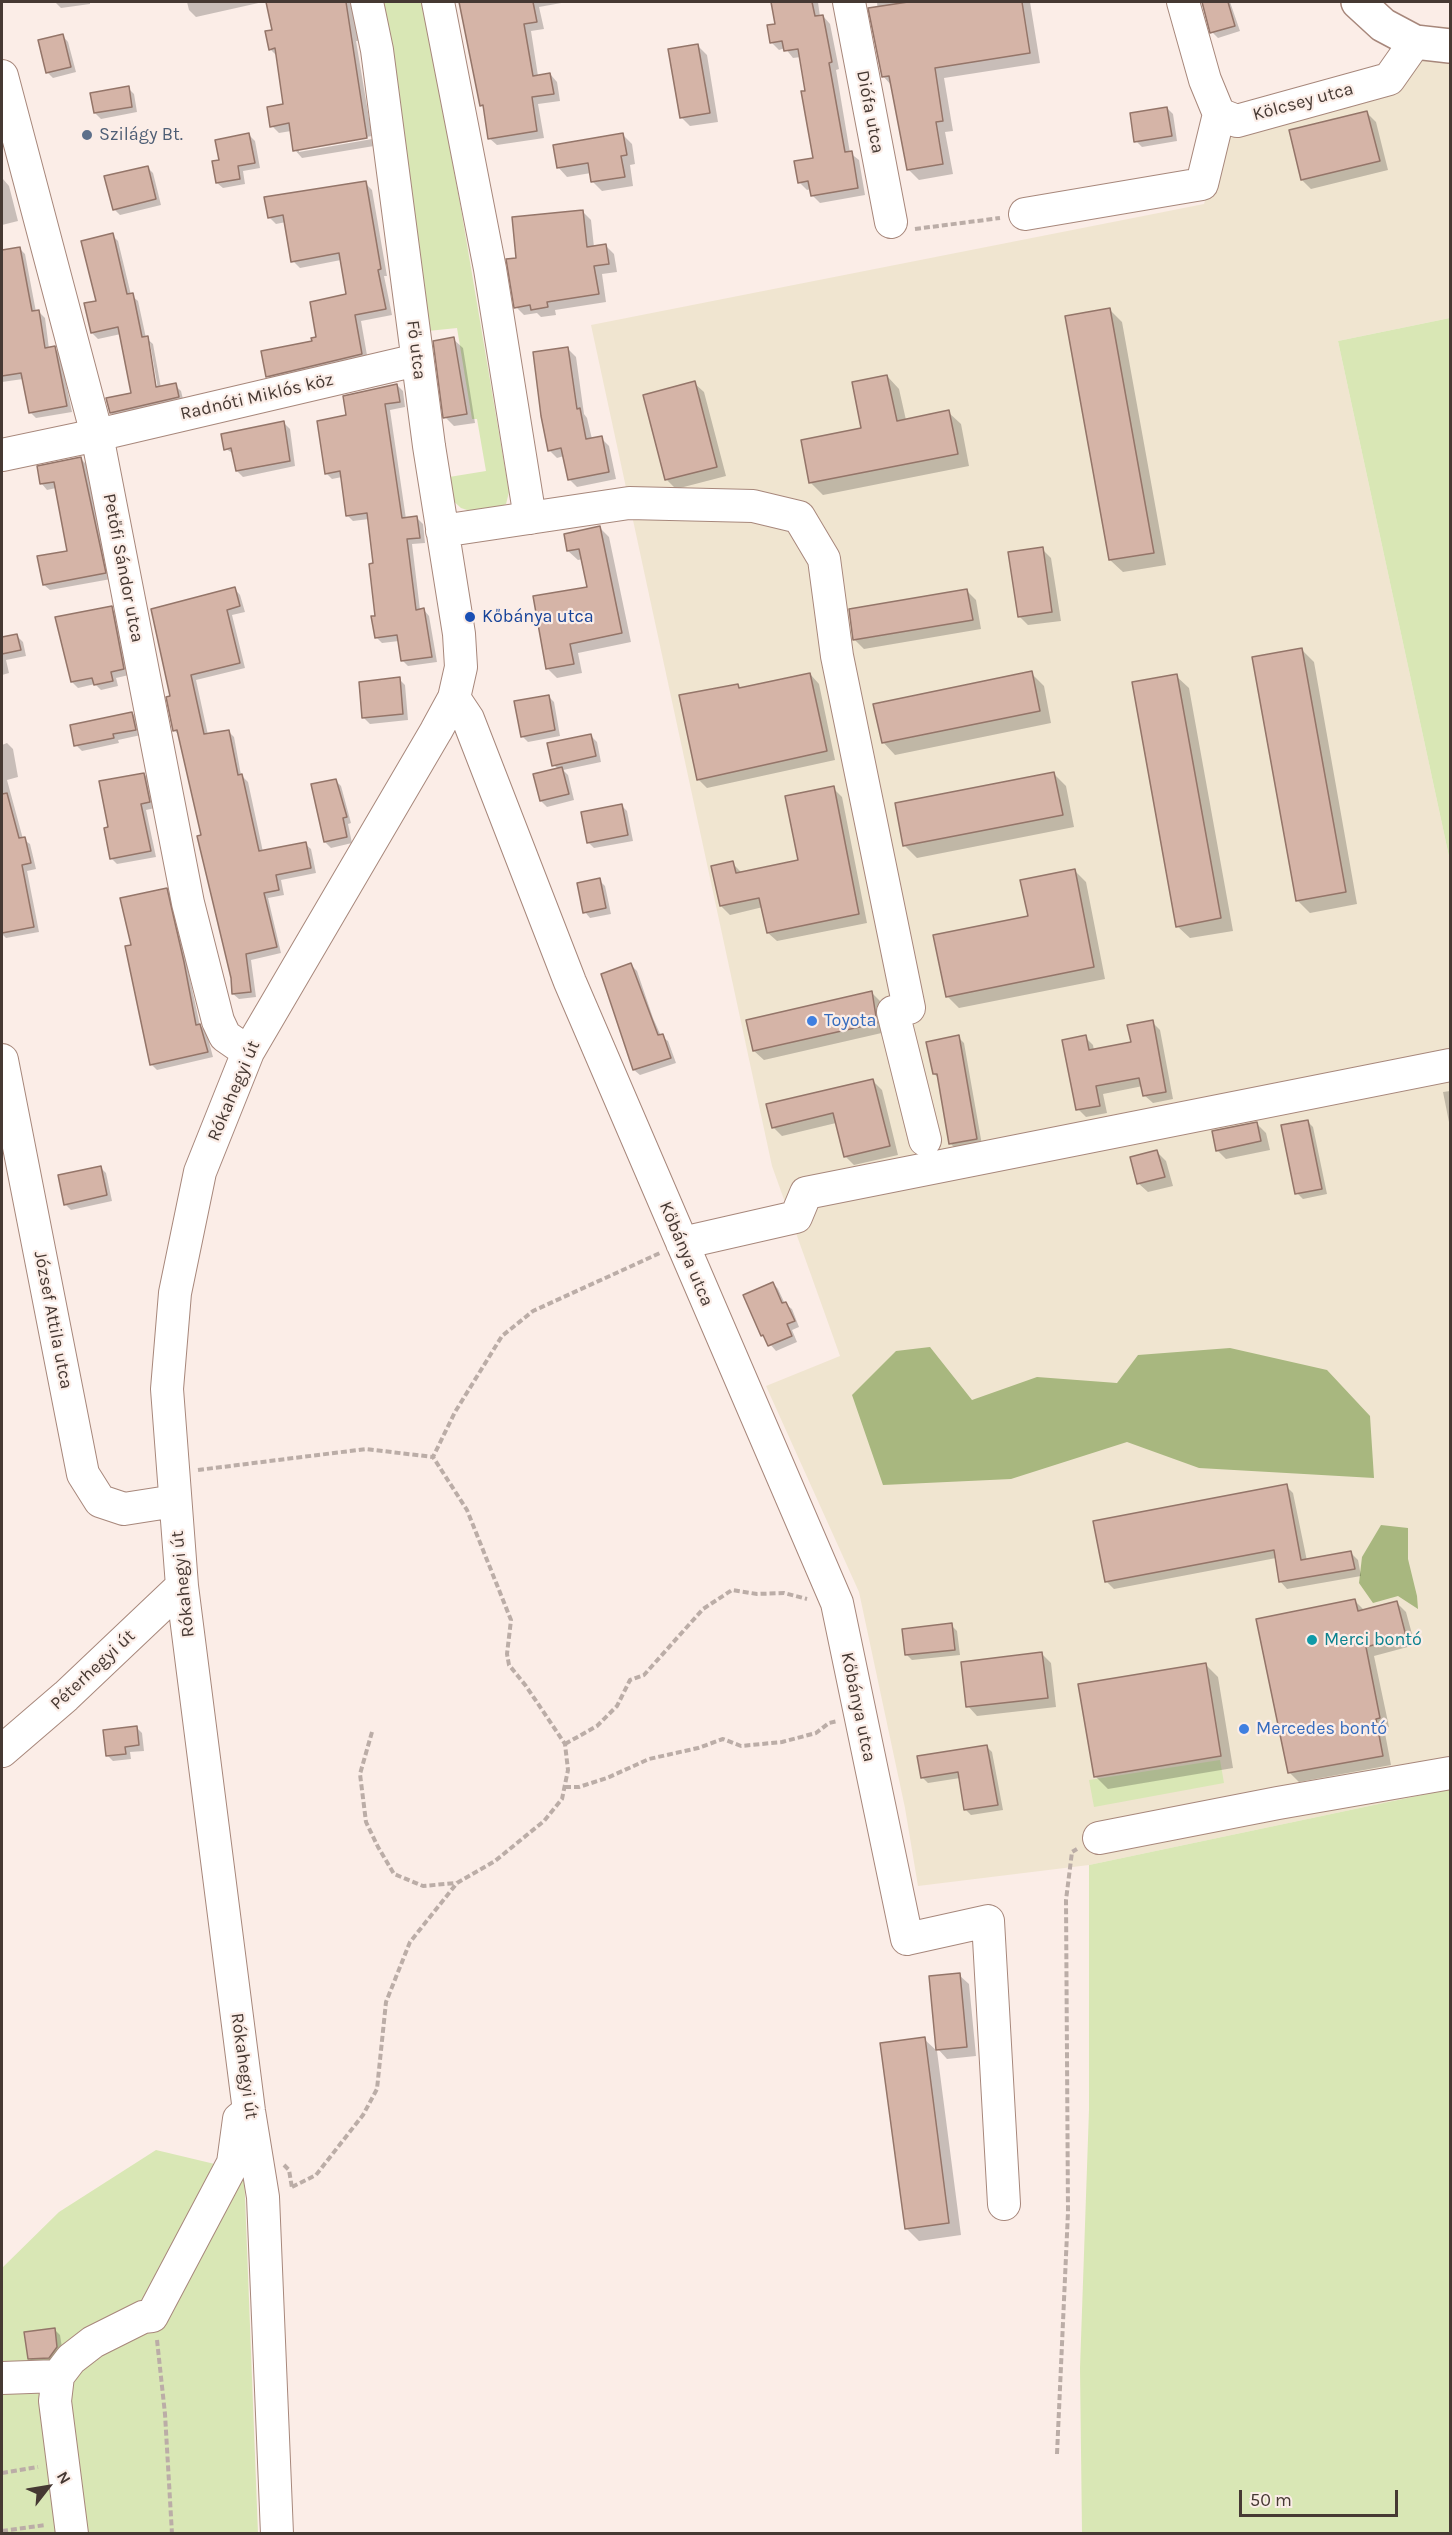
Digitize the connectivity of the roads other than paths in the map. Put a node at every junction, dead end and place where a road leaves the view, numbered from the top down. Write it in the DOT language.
graph roads {
  1 [pos="367,2"];
  2 [pos="438,2"];
  3 [pos="849,2"];
  4 [pos="1183,2"];
  5 [pos="1359,2"];
  6 [pos="1415,42"];
  7 [pos="1450,46"];
  8 [pos="2,76"];
  9 [pos="1219,114"];
  10 [pos="1025,214"];
  11 [pos="891,222"];
  12 [pos="417,360"];
  13 [pos="97,435"];
  14 [pos="2,455"];
  15 [pos="530,518"];
  16 [pos="442,531"];
  17 [pos="454,698"];
  18 [pos="248,1052"];
  19 [pos="2,1060"];
  20 [pos="1450,1065"];
  21 [pos="925,1140"];
  22 [pos="681,1243"];
  23 [pos="174,1487"];
  24 [pos="182,1586"];
  25 [pos="2,1751"];
  26 [pos="1450,1773"];
  27 [pos="1099,1838"];
  28 [pos="249,2111"];
  29 [pos="1005,2204"];
  30 [pos="58,2376"];
  31 [pos="2,2378"];
  32 [pos="71,2528"];
  33 [pos="277,2534"];
  1 -- 12 [label="street, Fő utca"];
  2 -- 15 [label="street"];
  3 -- 11 [label="street, Diófa utca"];
  4 -- 9 [label="street"];
  5 -- 6 [label="main road"];
  6 -- 7 [label="main road"];
  6 -- 9 [label="street, Kölcsey utca"];
  8 -- 13 [label="street, Petőfi Sándor utca"];
  9 -- 10 [label="street"];
  12 -- 13 [label="street, Radnóti Miklós köz"];
  12 -- 16 [label="street, Fő utca"];
  13 -- 14 [label="street, Radnóti Miklós köz"];
  13 -- 18 [label="street, Petőfi Sándor utca"];
  15 -- 16 [label="street"];
  15 -- 21 [label="street"];
  16 -- 17 [label="street, Fő utca"];
  17 -- 18 [label="street, Rókahegyi út"];
  17 -- 22 [label="street, Kőbánya utca"];
  18 -- 23 [label="street, Rókahegyi út"];
  19 -- 23 [label="street, József Attila utca"];
  20 -- 22 [label="street"];
  22 -- 29 [label="street, Kőbánya utca"];
  23 -- 24 [label="street, Rókahegyi út"];
  24 -- 25 [label="street, Péterhegyi út"];
  24 -- 28 [label="street, Rókahegyi út"];
  26 -- 27 [label="street"];
  28 -- 30 [label="street"];
  28 -- 33 [label="street, Rókahegyi út"];
  30 -- 31 [label="street"];
  30 -- 32 [label="street"];
}
